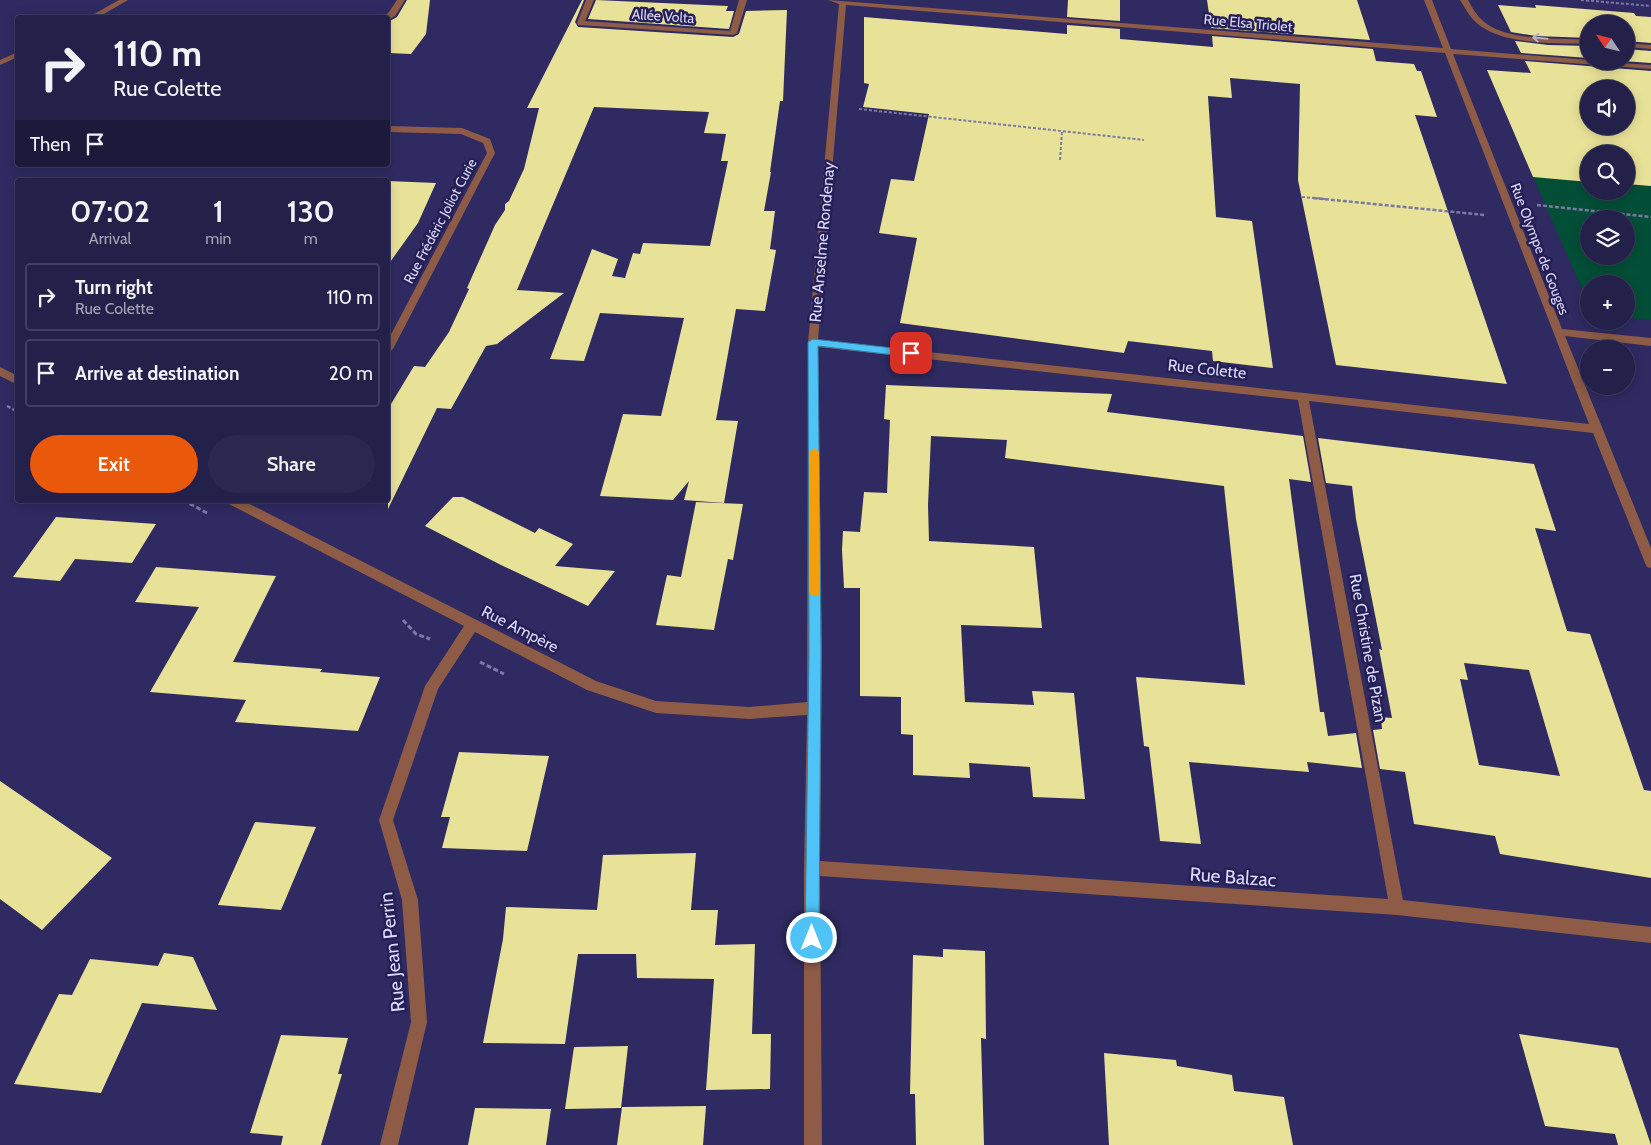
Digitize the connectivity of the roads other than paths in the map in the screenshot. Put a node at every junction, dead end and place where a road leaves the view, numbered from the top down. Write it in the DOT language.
graph roads {
  1 [pos="124,0"];
  2 [pos="400,0"];
  3 [pos="590,0"];
  4 [pos="743,0"];
  5 [pos="1428,0"];
  6 [pos="1464,0"];
  7 [pos="839,1"];
  8 [pos="96,15"];
  9 [pos="390,15"];
  10 [pos="1580,41"];
  11 [pos="1635,46"];
  12 [pos="1651,47"];
  13 [pos="1449,52"];
  14 [pos="15,56"];
  15 [pos="0,63"];
  16 [pos="1651,67"];
  17 [pos="390,128"];
  18 [pos="1558,332"];
  19 [pos="813,342"];
  20 [pos="1651,342"];
  21 [pos="390,345"];
  22 [pos="0,371"];
  23 [pos="15,378"];
  24 [pos="1304,396"];
  25 [pos="1597,429"];
  26 [pos="237,503"];
  27 [pos="1651,563"];
  28 [pos="473,624"];
  29 [pos="814,708"];
  30 [pos="812,868"];
  31 [pos="1397,907"];
  32 [pos="1651,935"];
  33 [pos="389,1145"];
  34 [pos="813,1145"];
  1 -- 8 [label="street"];
  2 -- 9 [label="street"];
  3 -- 4 [label="street, Allée Volta"];
  5 -- 13 [label="street, Rue Olympe de Gouges"];
  10 -- 6 [label="street, one-way"];
  7 -- 13 [label="street, Rue Elsa Triolet"];
  7 -- 19 [label="street, Rue Anselme Rondenay"];
  11 -- 12 [label="street"];
  13 -- 16 [label="street, Rue Elsa Triolet"];
  13 -- 18 [label="street, Rue Olympe de Gouges"];
  14 -- 15 [label="street"];
  17 -- 21 [label="street, Rue Frédéric Joliot Curie"];
  18 -- 20 [label="street"];
  18 -- 25 [label="street, Rue Olympe de Gouges"];
  19 -- 24 [label="street, Rue Colette"];
  19 -- 29 [label="street, Rue Anselme Rondenay"];
  22 -- 23 [label="street"];
  24 -- 25 [label="street, Rue Colette"];
  24 -- 31 [label="street, Rue Christine de Pizan"];
  25 -- 27 [label="street, Rue Olympe de Gouges"];
  26 -- 28 [label="street, Rue Ampère"];
  28 -- 29 [label="street, Rue Ampère"];
  28 -- 33 [label="street, Rue Jean Perrin"];
  29 -- 30 [label="street, Rue Anselme Rondenay"];
  30 -- 31 [label="street, Rue Balzac"];
  30 -- 34 [label="street, Rue Anselme Rondenay"];
  31 -- 32 [label="street, Rue Balzac"];
}
